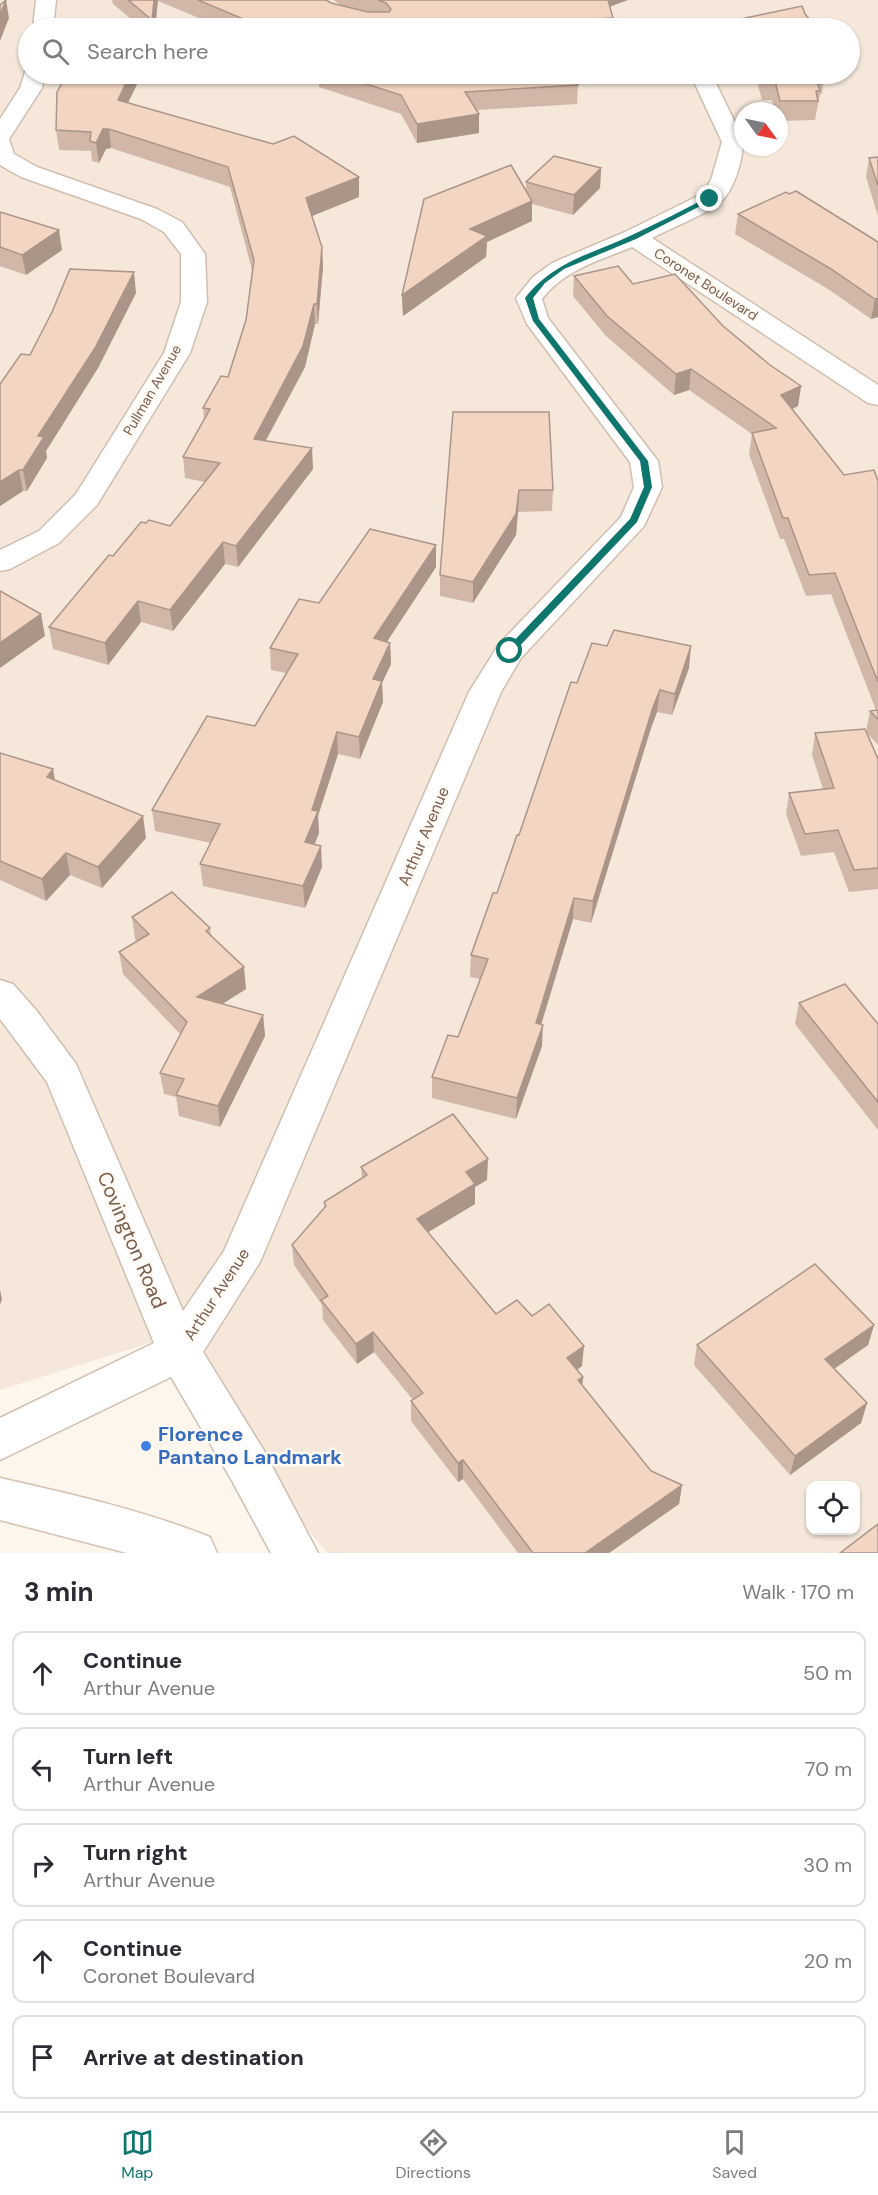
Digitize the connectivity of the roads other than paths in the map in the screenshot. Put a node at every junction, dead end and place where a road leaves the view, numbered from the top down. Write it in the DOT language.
graph roads {
  1 [pos="46,0"];
  2 [pos="44,18"];
  3 [pos="32,84"];
  4 [pos="706,84"];
  5 [pos="0,136"];
  6 [pos="0,142"];
  7 [pos="634,237"];
  8 [pos="878,397"];
  9 [pos="0,562"];
  10 [pos="0,994"];
  11 [pos="179,1352"];
  12 [pos="0,1440"];
  13 [pos="0,1499"];
  14 [pos="194,1553"];
  15 [pos="295,1553"];
  1 -- 2 [label="street"];
  3 -- 5 [label="street"];
  4 -- 7 [label="street, Coronet Boulevard"];
  6 -- 9 [label="street, Pullman Avenue"];
  7 -- 8 [label="street, Coronet Boulevard"];
  7 -- 11 [label="street, Arthur Avenue"];
  10 -- 11 [label="street, Covington Road"];
  11 -- 12 [label="street, Arthur Avenue"];
  11 -- 15 [label="street, Covington Road"];
  13 -- 14 [label="street"];
}
